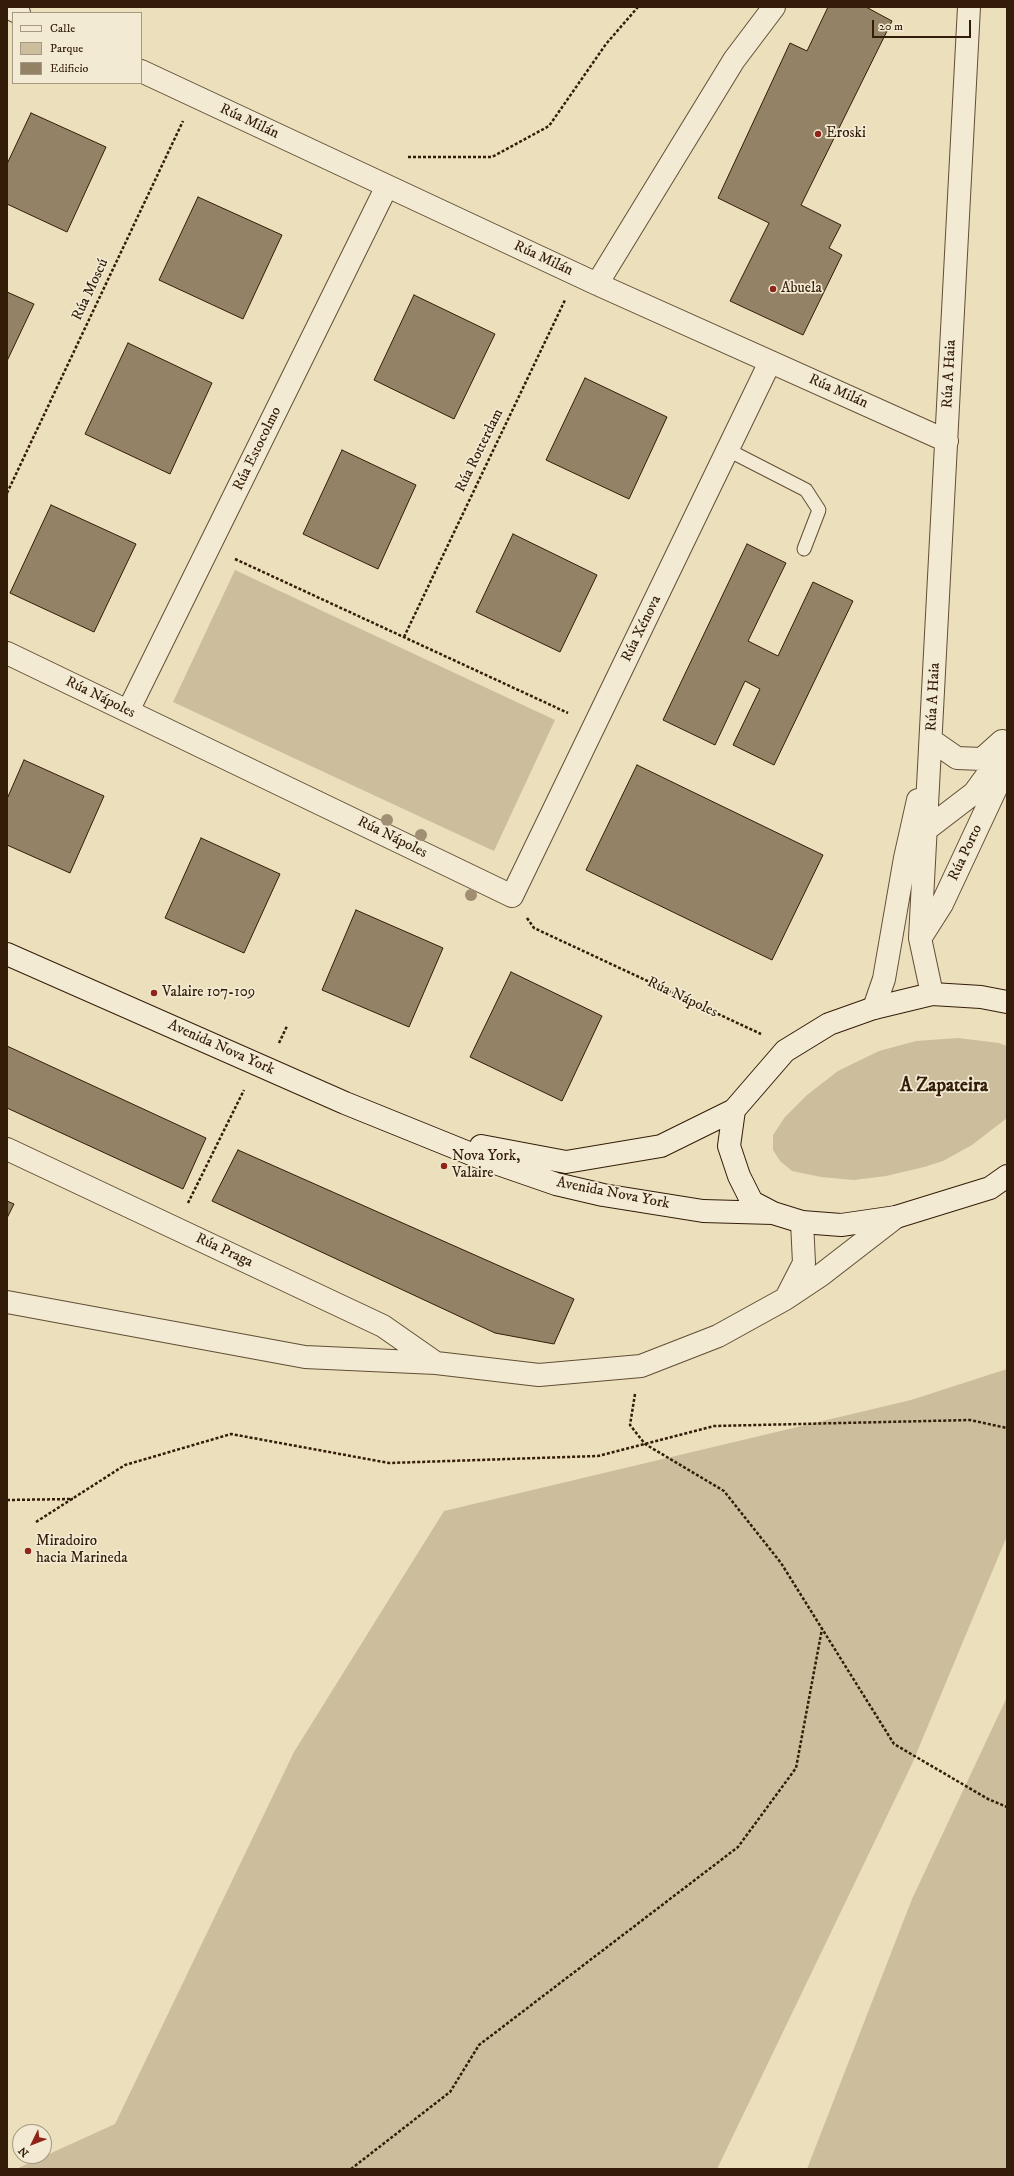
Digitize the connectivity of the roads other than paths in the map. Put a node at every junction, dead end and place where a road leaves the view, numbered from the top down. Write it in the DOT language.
graph roads {
  1 [pos="7,7"];
  2 [pos="774,7"];
  3 [pos="969,7"];
  4 [pos="17,12"];
  5 [pos="142,71"];
  6 [pos="387,186"];
  7 [pos="597,284"];
  8 [pos="770,362"];
  9 [pos="947,441"];
  10 [pos="728,450"];
  11 [pos="804,549"];
  12 [pos="7,653"];
  13 [pos="128,711"];
  14 [pos="1007,737"];
  15 [pos="931,740"];
  16 [pos="1007,748"];
  17 [pos="1007,765"];
  18 [pos="927,829"];
  19 [pos="905,858"];
  20 [pos="512,896"];
  21 [pos="920,938"];
  22 [pos="7,954"];
  23 [pos="932,994"];
  24 [pos="1007,1002"];
  25 [pos="874,1008"];
  26 [pos="734,1110"];
  27 [pos="437,1139"];
  28 [pos="7,1149"];
  29 [pos="1007,1176"];
  30 [pos="773,1213"];
  31 [pos="896,1217"];
  32 [pos="802,1222"];
  33 [pos="785,1299"];
  34 [pos="7,1302"];
  35 [pos="436,1363"];
  1 -- 4 [label="street"];
  2 -- 7 [label="street"];
  3 -- 9 [label="street, Rúa A Haia"];
  5 -- 6 [label="street, Rúa Milán"];
  6 -- 7 [label="street, Rúa Milán"];
  6 -- 13 [label="street, Rúa Estocolmo"];
  7 -- 8 [label="street, Rúa Milán"];
  8 -- 9 [label="street, Rúa Milán"];
  8 -- 10 [label="street, Rúa Xénova"];
  9 -- 15 [label="street, Rúa A Haia"];
  10 -- 11 [label="lane"];
  10 -- 20 [label="street, Rúa Xénova"];
  12 -- 13 [label="street, Rúa Nápoles"];
  13 -- 20 [label="street, Rúa Nápoles"];
  14 -- 15 [label="street"];
  15 -- 18 [label="street, Rúa A Haia"];
  15 -- 19 [label="street, Rúa A Haia"];
  16 -- 18 [label="street, Rúa Porto"];
  17 -- 21 [label="street, Rúa Porto"];
  18 -- 19 [label="street, Rúa A Haia"];
  18 -- 21 [label="street, Rúa A Haia"];
  19 -- 25 [label="street, Rúa A Haia"];
  21 -- 23 [label="street, Rúa A Haia"];
  22 -- 27 [label="street, Avenida Nova York"];
  23 -- 24 [label="street"];
  23 -- 25 [label="street"];
  25 -- 26 [label="street"];
  26 -- 27 [label="street, Avenida Nova York"];
  26 -- 30 [label="street"];
  27 -- 30 [label="street, Avenida Nova York"];
  28 -- 35 [label="street, Rúa Praga"];
  29 -- 31 [label="street"];
  30 -- 32 [label="street"];
  31 -- 32 [label="street"];
  31 -- 33 [label="street"];
  32 -- 33 [label="street"];
  33 -- 35 [label="street"];
  34 -- 35 [label="street"];
}
